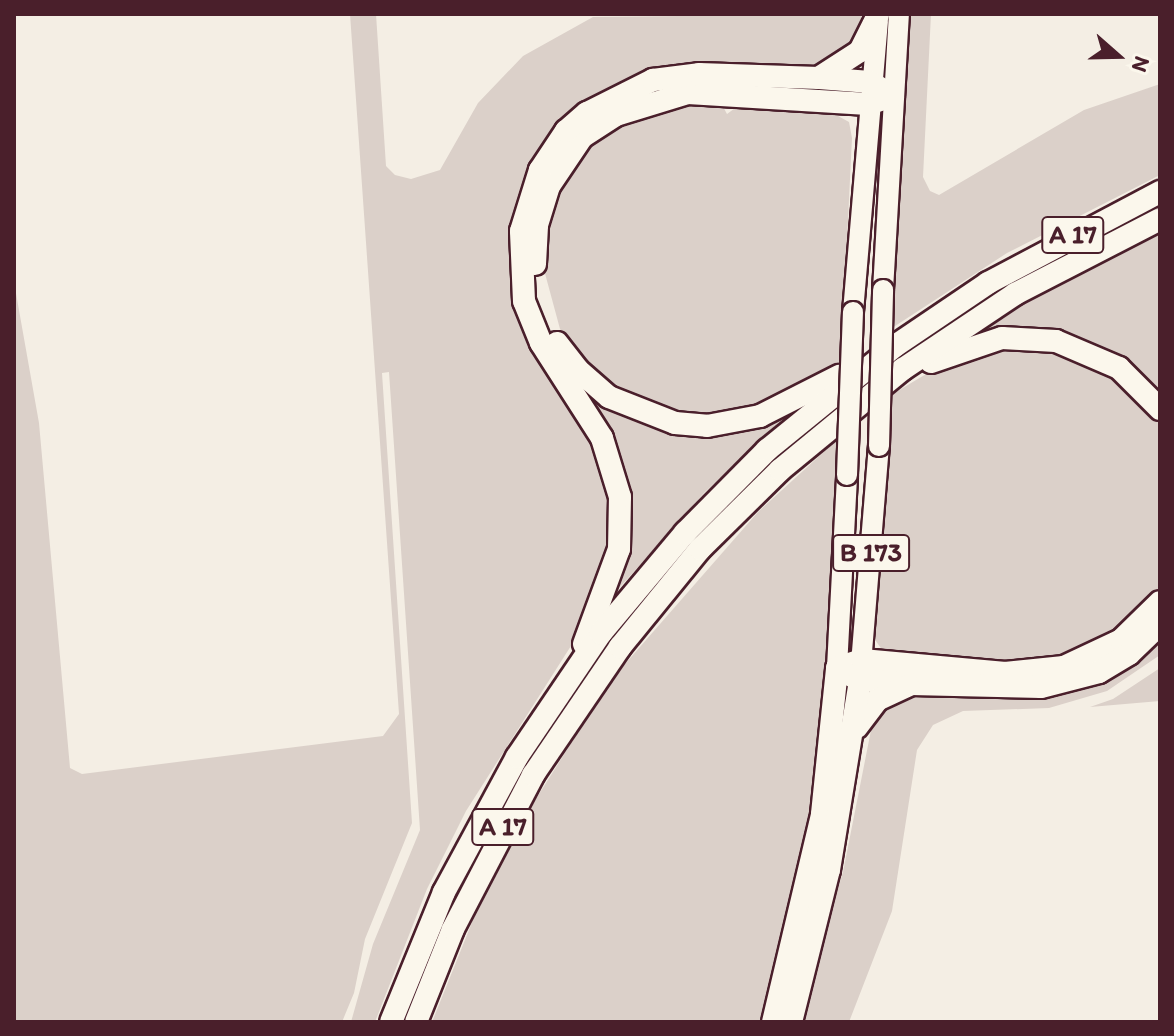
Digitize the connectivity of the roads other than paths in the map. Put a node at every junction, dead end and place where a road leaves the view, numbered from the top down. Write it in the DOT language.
graph roads {
  1 [pos="885,14"];
  2 [pos="819,78"];
  3 [pos="869,93"];
  4 [pos="893,96"];
  5 [pos="1160,192"];
  6 [pos="1160,219"];
  7 [pos="870,365"];
  8 [pos="903,369"];
  9 [pos="1160,409"];
  10 [pos="1160,602"];
  11 [pos="1160,623"];
  12 [pos="575,668"];
  13 [pos="837,668"];
  14 [pos="861,670"];
  15 [pos="911,684"];
  16 [pos="853,734"];
  17 [pos="391,1022"];
  18 [pos="416,1022"];
  19 [pos="773,1022"];
  20 [pos="791,1022"];
  1 -- 2 [label="highway"];
  1 -- 3 [label="main road, B 173"];
  1 -- 4 [label="main road, B 173"];
  2 -- 3 [label="highway"];
  2 -- 12 [label="highway"];
  3 -- 4 [label="highway"];
  3 -- 7 [label="highway"];
  3 -- 13 [label="main road, B 173, bridge"];
  4 -- 14 [label="main road, B 173, bridge"];
  5 -- 7 [label="highway, A 17"];
  6 -- 8 [label="highway, A 17"];
  7 -- 12 [label="highway, A 17"];
  8 -- 9 [label="highway"];
  8 -- 18 [label="highway, A 17"];
  10 -- 14 [label="highway"];
  11 -- 15 [label="highway"];
  12 -- 17 [label="highway, A 17"];
  13 -- 14 [label="highway"];
  13 -- 19 [label="highway, B 173"];
  14 -- 15 [label="highway"];
  14 -- 16 [label="highway, B 173"];
  15 -- 16 [label="highway"];
  16 -- 20 [label="highway, B 173"];
}
